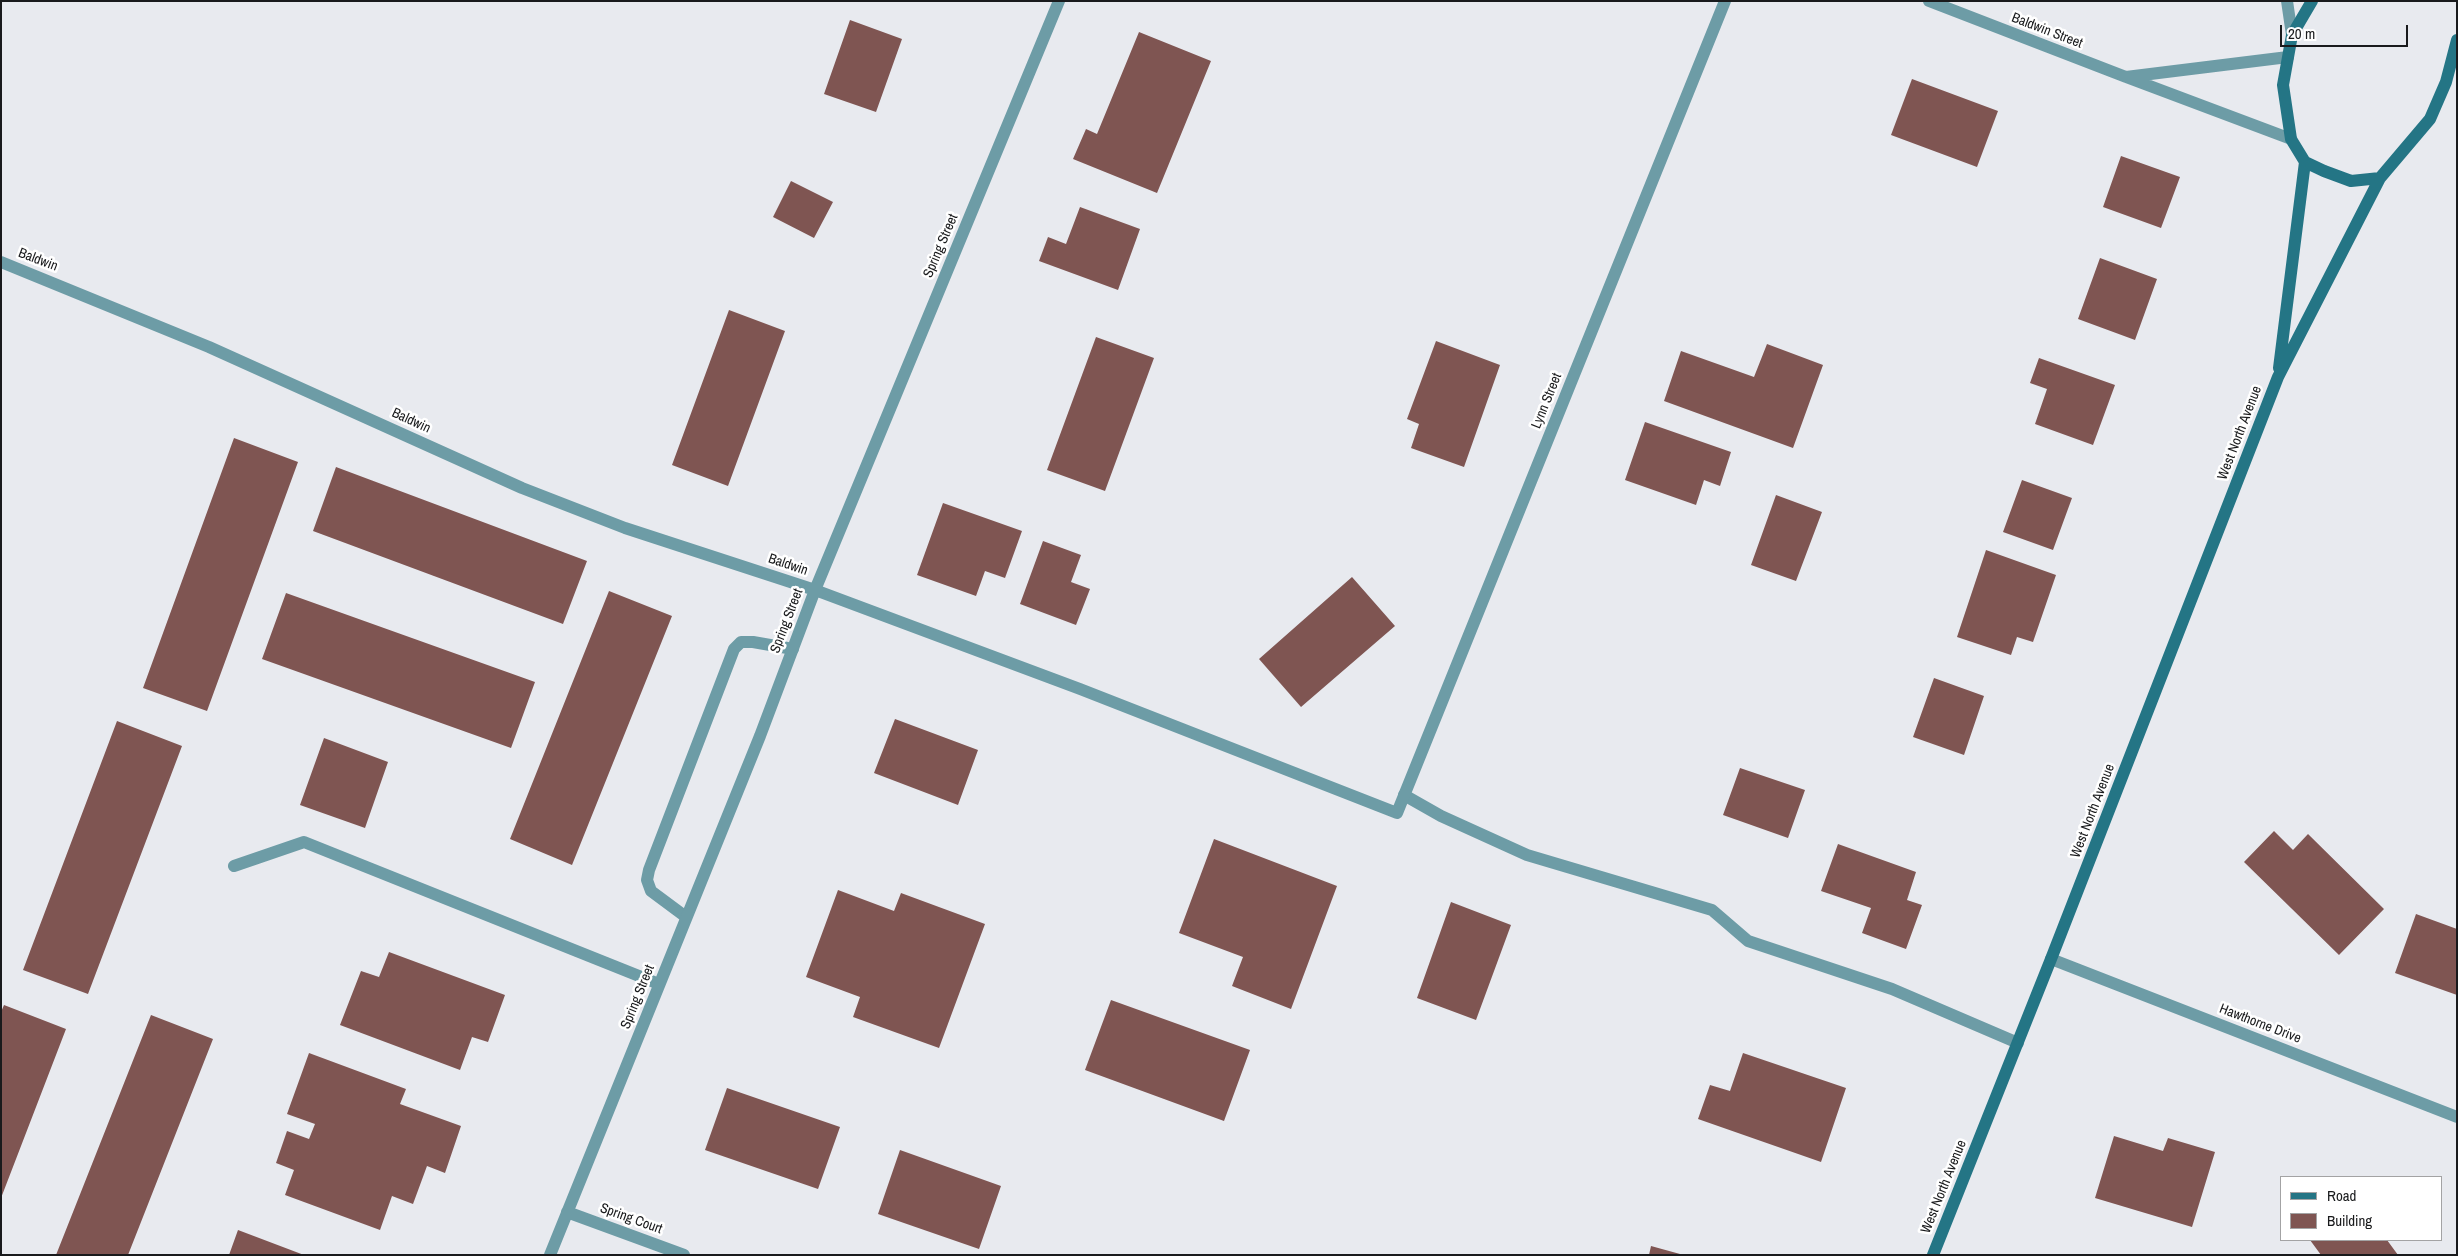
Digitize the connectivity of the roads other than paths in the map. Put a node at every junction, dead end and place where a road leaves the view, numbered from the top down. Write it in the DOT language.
graph roads {
  1 [pos="1059,1"];
  2 [pos="1725,1"];
  3 [pos="1929,1"];
  4 [pos="2286,1"];
  5 [pos="2312,1"];
  6 [pos="2292,35"];
  7 [pos="2457,40"];
  8 [pos="2288,57"];
  9 [pos="2126,77"];
  10 [pos="2290,139"];
  11 [pos="2305,162"];
  12 [pos="2380,178"];
  13 [pos="1,262"];
  14 [pos="2278,377"];
  15 [pos="815,590"];
  16 [pos="793,649"];
  17 [pos="1404,795"];
  18 [pos="1397,813"];
  19 [pos="234,866"];
  20 [pos="686,917"];
  21 [pos="2052,960"];
  22 [pos="659,984"];
  23 [pos="2018,1043"];
  24 [pos="2457,1117"];
  25 [pos="567,1212"];
  26 [pos="550,1255"];
  27 [pos="684,1255"];
  28 [pos="1933,1255"];
  1 -- 15 [label="street, Spring Street"];
  2 -- 17 [label="street, Lynn Street"];
  3 -- 9 [label="street, Baldwin Street"];
  4 -- 6 [label="street"];
  5 -- 6 [label="main road"];
  6 -- 8 [label="main road"];
  7 -- 12 [label="main road, West North Avenue"];
  8 -- 9 [label="street, Baldwin Street"];
  8 -- 10 [label="main road"];
  9 -- 10 [label="street, Baldwin Street"];
  10 -- 11 [label="main road"];
  11 -- 12 [label="main road"];
  11 -- 14 [label="main road, West North Avenue"];
  12 -- 14 [label="main road, West North Avenue"];
  13 -- 15 [label="street, Baldwin"];
  14 -- 21 [label="main road, West North Avenue"];
  15 -- 16 [label="street, Spring Street"];
  15 -- 18 [label="street, Baldwin"];
  16 -- 20 [label="street, Spring Street"];
  16 -- 20 [label="street"];
  17 -- 18 [label="street, Lynn Street"];
  17 -- 23 [label="street"];
  19 -- 22 [label="street"];
  20 -- 22 [label="street, Spring Street"];
  21 -- 23 [label="main road, West North Avenue"];
  21 -- 24 [label="street, Hawthorne Drive"];
  22 -- 25 [label="street, Spring Street"];
  23 -- 28 [label="main road, West North Avenue"];
  25 -- 26 [label="street, Spring Street"];
  25 -- 27 [label="street, Spring Court"];
}
